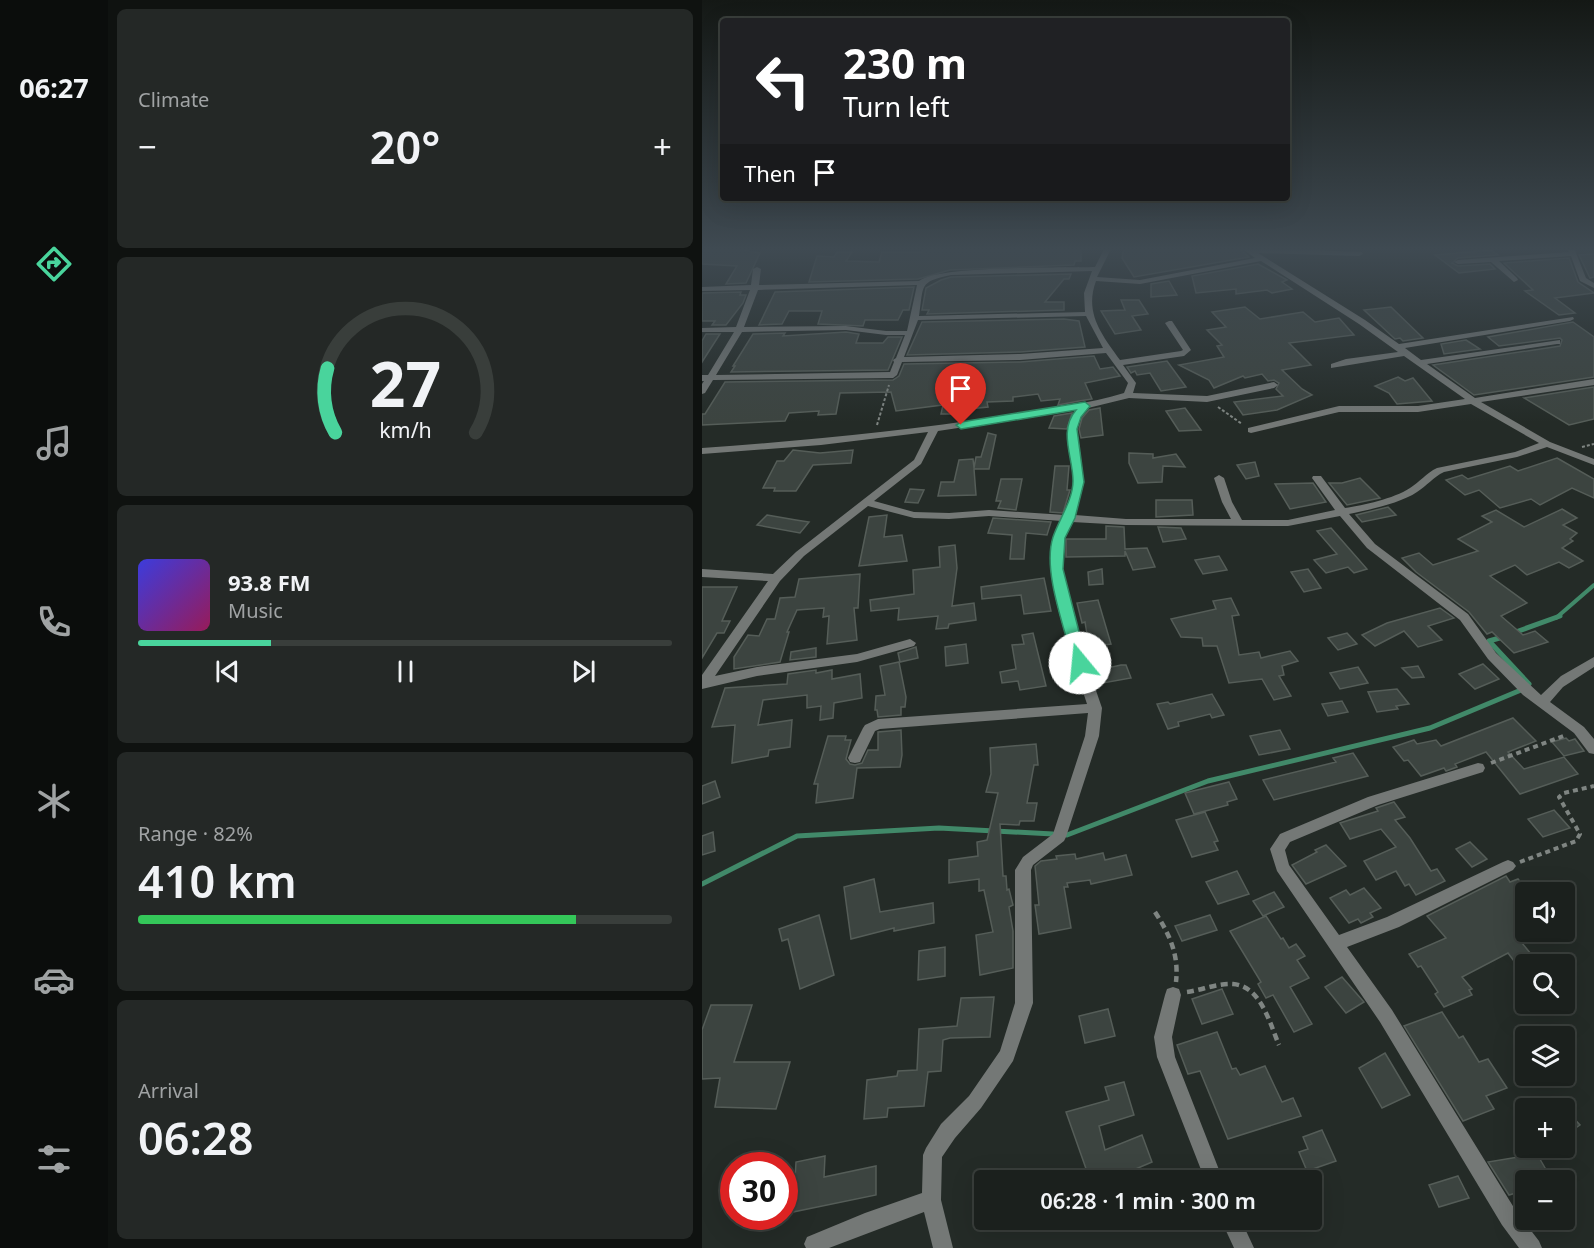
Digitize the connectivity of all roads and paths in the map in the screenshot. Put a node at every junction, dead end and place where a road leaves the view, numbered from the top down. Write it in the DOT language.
graph roads {
  1 [pos="750,305"];
  2 [pos="917,305"];
  3 [pos="1087,305"];
  4 [pos="1336,305"];
  5 [pos="1088,314"];
  6 [pos="915,318"];
  7 [pos="1570,319"];
  8 [pos="1169,323"];
  9 [pos="702,330"];
  10 [pos="740,330"];
  11 [pos="909,333"];
  12 [pos="1557,342"];
  13 [pos="1109,350"];
  14 [pos="1402,350"];
  15 [pos="897,360"];
  16 [pos="1118,363"];
  17 [pos="1419,363"];
  18 [pos="1334,366"];
  19 [pos="892,375"];
  20 [pos="706,378"];
  21 [pos="1594,382"];
  22 [pos="1274,385"];
  23 [pos="702,391"];
  24 [pos="1128,395"];
  25 [pos="1207,399"];
  26 [pos="1475,402"];
  27 [pos="1085,406"];
  28 [pos="935,428"];
  29 [pos="1251,430"];
  30 [pos="877,436"];
  31 [pos="1547,444"];
  32 [pos="702,451"];
  33 [pos="1594,462"];
  34 [pos="1219,478"];
  35 [pos="1317,478"];
  36 [pos="865,502"];
  37 [pos="1342,512"];
  38 [pos="1069,518"];
  39 [pos="1239,524"];
  40 [pos="702,573"];
  41 [pos="776,578"];
  42 [pos="910,642"];
  43 [pos="1594,661"];
  44 [pos="702,684"];
  45 [pos="1543,702"];
  46 [pos="1095,708"];
  47 [pos="1579,730"];
  48 [pos="1594,749"];
  49 [pos="855,758"];
  50 [pos="1478,768"];
  51 [pos="1594,786"];
  52 [pos="1508,866"];
  53 [pos="1155,912"];
  54 [pos="1337,943"];
  55 [pos="1173,995"];
  56 [pos="1279,1045"];
  57 [pos="1210,1170"];
  58 [pos="931,1200"];
  59 [pos="1236,1230"];
  60 [pos="814,1244"];
  61 [pos="943,1248"];
  62 [pos="1244,1248"];
  63 [pos="1532,1248"];
  1 -- 10 [label="street"];
  2 -- 6 [label="street"];
  3 -- 5 [label="street"];
  4 -- 14 [label="street"];
  5 -- 6 [label="street"];
  5 -- 13 [label="street"];
  6 -- 11 [label="street"];
  7 -- 14 [label="street"];
  8 -- 16 [label="street"];
  9 -- 10 [label="street"];
  10 -- 11 [label="street"];
  10 -- 20 [label="street"];
  11 -- 15 [label="street"];
  12 -- 17 [label="street"];
  13 -- 15 [label="street"];
  13 -- 16 [label="street"];
  14 -- 17 [label="street"];
  14 -- 18 [label="street"];
  15 -- 19 [label="street"];
  16 -- 24 [label="street"];
  17 -- 26 [label="street"];
  19 -- 20 [label="street"];
  19 -- 30 [label="path"];
  20 -- 23 [label="street"];
  21 -- 26 [label="street"];
  22 -- 25 [label="street"];
  24 -- 25 [label="street"];
  24 -- 27 [label="street"];
  25 -- 29 [label="path"];
  26 -- 29 [label="street"];
  26 -- 31 [label="street"];
  27 -- 28 [label="street"];
  27 -- 38 [label="street"];
  28 -- 30 [label="street"];
  28 -- 36 [label="street"];
  30 -- 32 [label="street"];
  31 -- 33 [label="street"];
  31 -- 37 [label="street"];
  34 -- 39 [label="street"];
  35 -- 37 [label="street"];
  36 -- 38 [label="street"];
  36 -- 41 [label="street"];
  37 -- 39 [label="street"];
  37 -- 45 [label="street"];
  38 -- 39 [label="street"];
  38 -- 46 [label="street"];
  40 -- 41 [label="street"];
  41 -- 44 [label="street"];
  42 -- 44 [label="street"];
  43 -- 45 [label="street"];
  45 -- 47 [label="street"];
  46 -- 49 [label="street"];
  46 -- 58 [label="street"];
  47 -- 48 [label="street"];
  47 -- 50 [label="path"];
  50 -- 54 [label="street"];
  51 -- 52 [label="path"];
  52 -- 54 [label="street"];
  53 -- 55 [label="path"];
  54 -- 63 [label="street"];
  55 -- 56 [label="path"];
  55 -- 57 [label="street"];
  58 -- 60 [label="street"];
  58 -- 61 [label="street"];
  59 -- 62 [label="street"];
}
